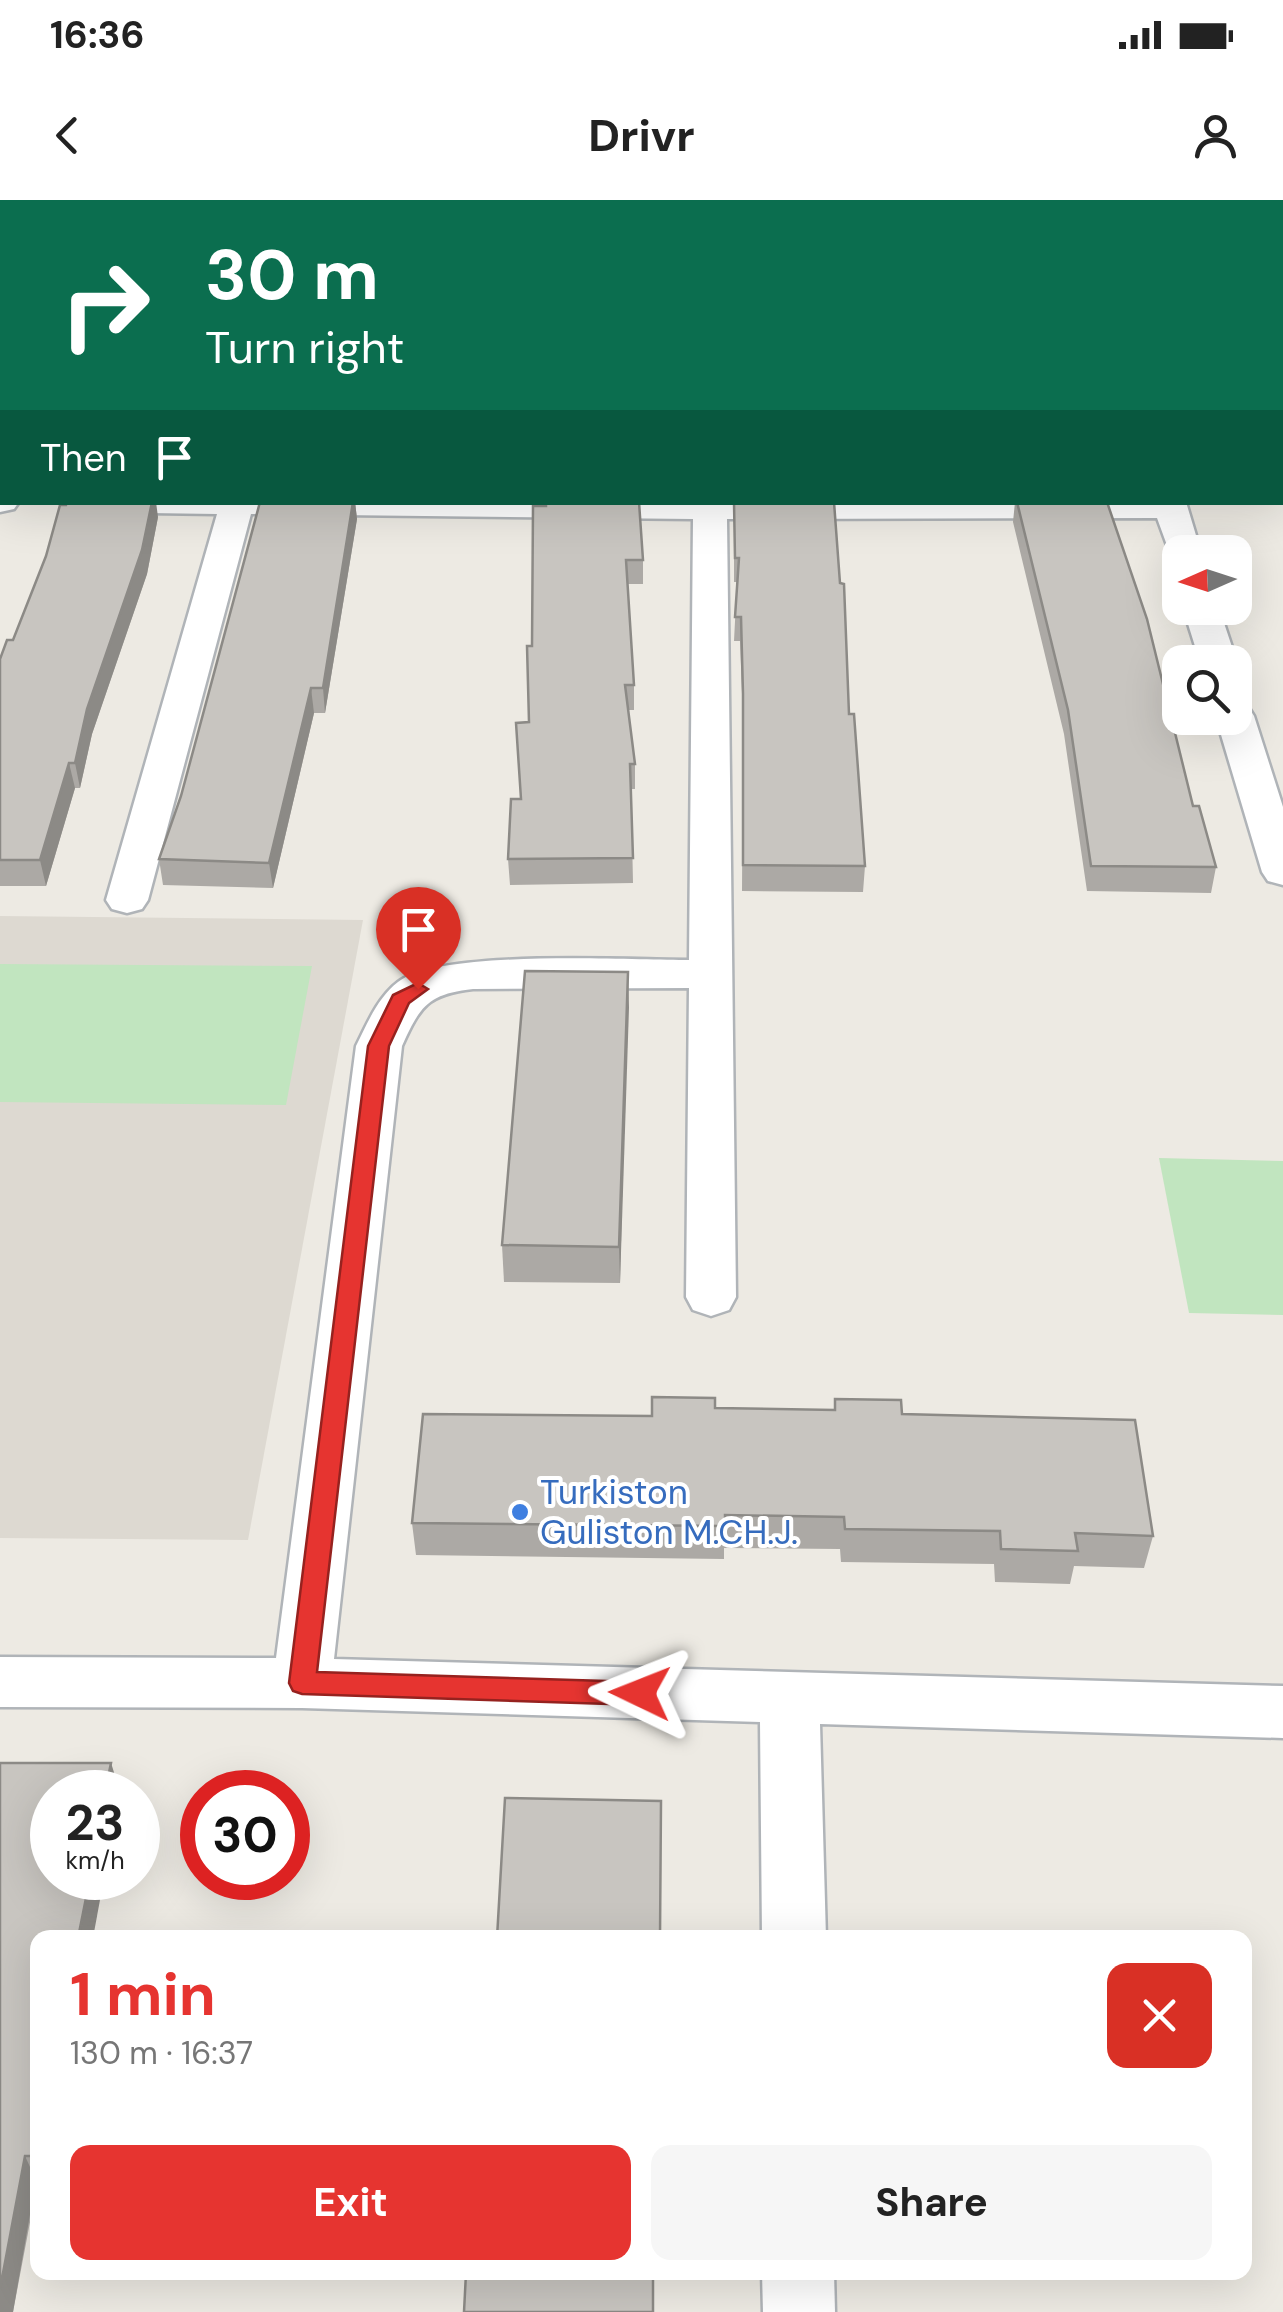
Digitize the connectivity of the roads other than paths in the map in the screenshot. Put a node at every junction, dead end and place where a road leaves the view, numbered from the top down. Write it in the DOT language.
graph roads {
  1 [pos="236,505"];
  2 [pos="552,505"];
  3 [pos="1170,505"];
  4 [pos="710,506"];
  5 [pos="1179,535"];
  6 [pos="1241,735"];
  7 [pos="1283,872"];
  8 [pos="127,900"];
  9 [pos="711,974"];
  10 [pos="711,1297"];
  11 [pos="0,1682"];
  12 [pos="302,1683"];
  13 [pos="790,1698"];
  14 [pos="1283,1712"];
  15 [pos="794,1930"];
  16 [pos="798,2280"];
  17 [pos="799,2312"];
  1 -- 8 [label="street"];
  2 -- 4 [label="street"];
  3 -- 4 [label="street"];
  3 -- 5 [label="street"];
  4 -- 9 [label="street"];
  6 -- 7 [label="street"];
  9 -- 10 [label="street"];
  9 -- 12 [label="street"];
  11 -- 12 [label="street"];
  12 -- 13 [label="street"];
  13 -- 14 [label="street"];
  13 -- 15 [label="street"];
  16 -- 17 [label="street"];
}
